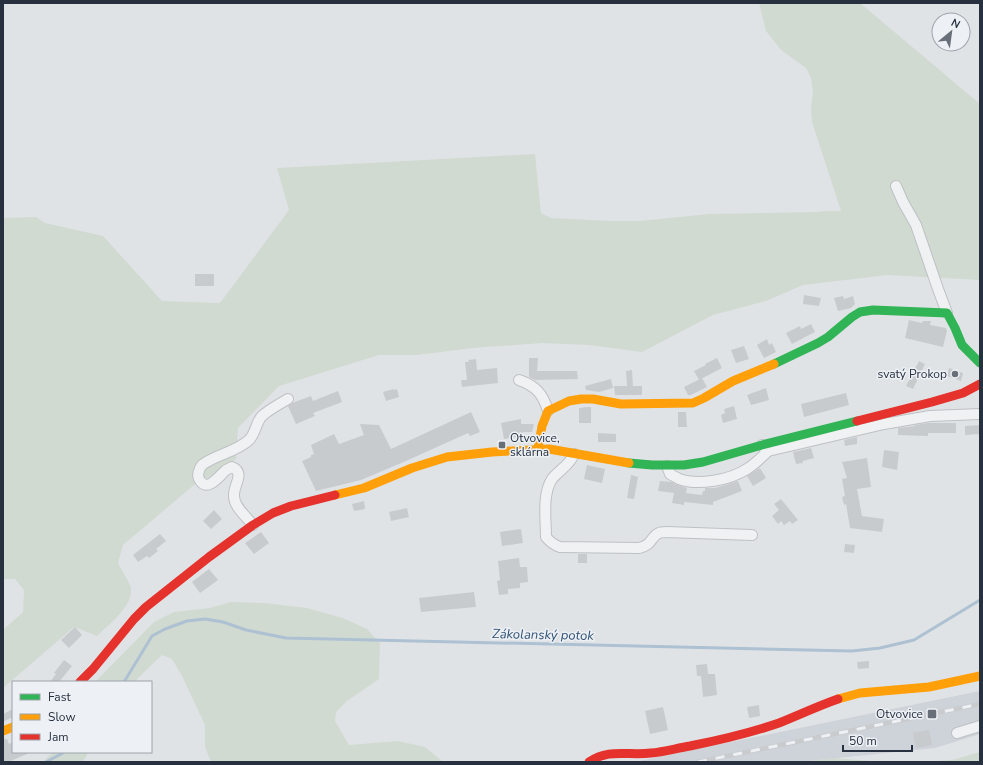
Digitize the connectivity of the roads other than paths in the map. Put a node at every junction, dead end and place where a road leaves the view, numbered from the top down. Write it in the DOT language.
graph roads {
  1 [pos="896,186"];
  2 [pos="947,313"];
  3 [pos="980,363"];
  4 [pos="519,380"];
  5 [pos="980,384"];
  6 [pos="288,399"];
  7 [pos="548,411"];
  8 [pos="980,414"];
  9 [pos="765,448"];
  10 [pos="538,449"];
  11 [pos="574,454"];
  12 [pos="667,466"];
  13 [pos="253,525"];
  14 [pos="752,536"];
  15 [pos="980,676"];
  16 [pos="81,681"];
  17 [pos="980,726"];
  18 [pos="957,733"];
  19 [pos="589,762"];
  1 -- 2 [label="street"];
  2 -- 3 [label="main road"];
  2 -- 7 [label="main road"];
  4 -- 7 [label="street"];
  5 -- 9 [label="main road"];
  6 -- 13 [label="street"];
  7 -- 10 [label="main road"];
  8 -- 9 [label="street"];
  9 -- 12 [label="main road"];
  9 -- 12 [label="street"];
  10 -- 11 [label="main road"];
  10 -- 13 [label="main road"];
  11 -- 12 [label="main road"];
  11 -- 14 [label="street"];
  13 -- 16 [label="main road"];
  15 -- 19 [label="main road"];
  17 -- 18 [label="street"];
}
